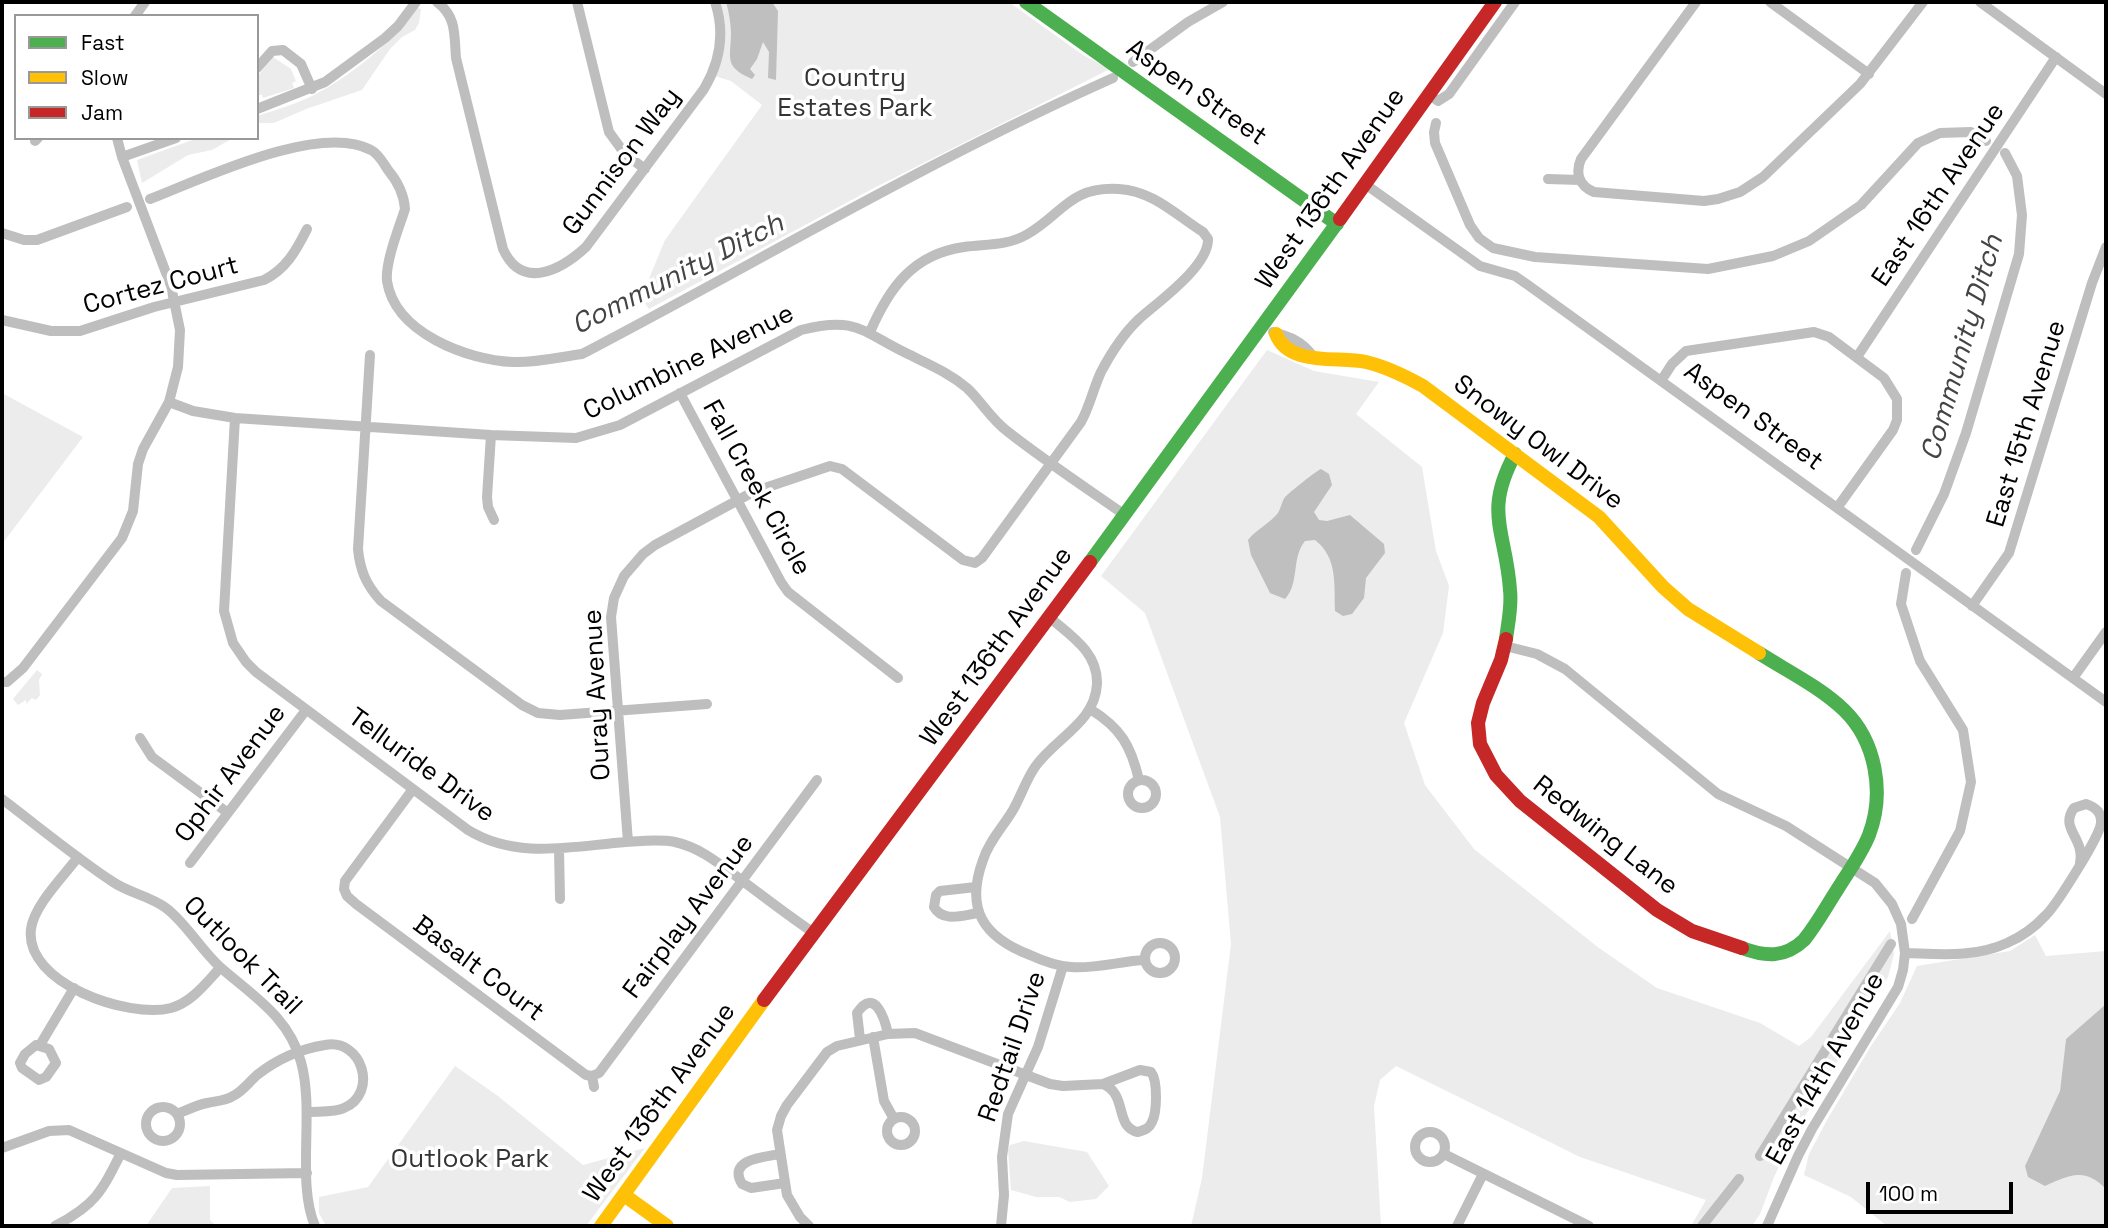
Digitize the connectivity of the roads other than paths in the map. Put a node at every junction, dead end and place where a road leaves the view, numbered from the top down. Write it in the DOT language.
graph roads {
  1 [pos="416,2"];
  2 [pos="437,2"];
  3 [pos="577,2"];
  4 [pos="715,2"];
  5 [pos="1026,2"];
  6 [pos="1495,2"];
  7 [pos="1515,2"];
  8 [pos="1696,2"];
  9 [pos="1770,2"];
  10 [pos="1923,2"];
  11 [pos="1980,2"];
  12 [pos="2056,57"];
  13 [pos="259,66"];
  14 [pos="1869,74"];
  15 [pos="312,89"];
  16 [pos="2106,93"];
  17 [pos="1428,94"];
  18 [pos="259,108"];
  19 [pos="118,140"];
  20 [pos="170,140"];
  21 [pos="122,157"];
  22 [pos="645,169"];
  23 [pos="1548,179"];
  24 [pos="1580,180"];
  25 [pos="1365,184"];
  26 [pos="1337,224"];
  27 [pos="307,229"];
  28 [pos="2106,247"];
  29 [pos="174,302"];
  30 [pos="2,320"];
  31 [pos="1270,330"];
  32 [pos="870,332"];
  33 [pos="370,355"];
  34 [pos="1857,357"];
  35 [pos="1661,381"];
  36 [pos="680,393"];
  37 [pos="169,402"];
  38 [pos="235,418"];
  39 [pos="366,426"];
  40 [pos="491,435"];
  41 [pos="1516,454"];
  42 [pos="1051,463"];
  43 [pos="737,500"];
  44 [pos="1837,508"];
  45 [pos="1125,515"];
  46 [pos="494,520"];
  47 [pos="1972,606"];
  48 [pos="1049,617"];
  49 [pos="2106,632"];
  50 [pos="1505,646"];
  51 [pos="898,678"];
  52 [pos="2073,678"];
  53 [pos="2,682"];
  54 [pos="2106,702"];
  55 [pos="707,704"];
  56 [pos="1090,709"];
  57 [pos="306,710"];
  58 [pos="617,711"];
  59 [pos="140,738"];
  60 [pos="817,780"];
  61 [pos="1139,780"];
  62 [pos="413,789"];
  63 [pos="2,799"];
  64 [pos="228,813"];
  65 [pos="628,842"];
  66 [pos="559,849"];
  67 [pos="78,857"];
  68 [pos="190,863"];
  69 [pos="2080,863"];
  70 [pos="1851,867"];
  71 [pos="741,880"];
  72 [pos="976,887"];
  73 [pos="344,889"];
  74 [pos="332,891"];
  75 [pos="561,899"];
  76 [pos="979,913"];
  77 [pos="814,933"];
  78 [pos="1905,953"];
  79 [pos="1145,960"];
  80 [pos="1063,966"];
  81 [pos="220,968"];
  82 [pos="74,988"];
  83 [pos="888,1034"];
  84 [pos="873,1037"];
  85 [pos="860,1040"];
  86 [pos="40,1045"];
  87 [pos="298,1053"];
  88 [pos="1024,1076"];
  89 [pos="593,1082"];
  90 [pos="1103,1084"];
  91 [pos="307,1112"];
  92 [pos="177,1114"];
  93 [pos="894,1119"];
  94 [pos="2,1148"];
  95 [pos="121,1153"];
  96 [pos="780,1154"];
  97 [pos="1444,1154"];
  98 [pos="307,1173"];
  99 [pos="1483,1174"];
  100 [pos="785,1183"];
  101 [pos="624,1195"];
  102 [pos="1584,1225"];
  103 [pos="55,1226"];
  104 [pos="315,1226"];
  105 [pos="601,1226"];
  106 [pos="667,1226"];
  107 [pos="809,1226"];
  108 [pos="1001,1226"];
  109 [pos="1457,1226"];
  110 [pos="1768,1226"];
  1 -- 15 [label="street"];
  2 -- 22 [label="street, Gunnison Way"];
  3 -- 22 [label="street"];
  4 -- 22 [label="street, Gunnison Way"];
  5 -- 26 [label="street, Aspen Street"];
  6 -- 17 [label="street, West 136th Avenue"];
  7 -- 17 [label="street, West 136th Avenue"];
  8 -- 24 [label="street"];
  9 -- 14 [label="street"];
  10 -- 14 [label="street"];
  11 -- 12 [label="street"];
  12 -- 16 [label="street"];
  12 -- 34 [label="street, East 16th Avenue"];
  13 -- 15 [label="street"];
  14 -- 24 [label="street"];
  15 -- 18 [label="street"];
  17 -- 25 [label="street, West 136th Avenue"];
  19 -- 21 [label="street"];
  20 -- 21 [label="street"];
  21 -- 29 [label="street"];
  23 -- 24 [label="street"];
  25 -- 26 [label="street, West 136th Avenue"];
  25 -- 35 [label="street, Aspen Street"];
  26 -- 31 [label="street, West 136th Avenue"];
  27 -- 29 [label="street, Cortez Court"];
  28 -- 47 [label="street, East 15th Avenue"];
  29 -- 30 [label="street, Cortez Court"];
  29 -- 37 [label="street"];
  31 -- 41 [label="street, Snowy Owl Drive"];
  31 -- 45 [label="street, West 136th Avenue"];
  32 -- 36 [label="street, Columbine Avenue"];
  32 -- 42 [label="street, Columbine Avenue"];
  32 -- 42 [label="street"];
  33 -- 39 [label="street"];
  34 -- 35 [label="street"];
  34 -- 44 [label="street"];
  35 -- 44 [label="street, Aspen Street"];
  36 -- 40 [label="street, Columbine Avenue"];
  36 -- 43 [label="street, Fall Creek Circle"];
  37 -- 38 [label="street, Columbine Avenue"];
  37 -- 53 [label="street"];
  38 -- 39 [label="street, Columbine Avenue"];
  38 -- 57 [label="street, Telluride Drive"];
  39 -- 40 [label="street, Columbine Avenue"];
  39 -- 58 [label="street"];
  40 -- 46 [label="street"];
  41 -- 50 [label="street, Redwing Lane"];
  41 -- 70 [label="street, Snowy Owl Drive"];
  42 -- 43 [label="street, Ouray Avenue"];
  42 -- 45 [label="street, Columbine Avenue"];
  43 -- 51 [label="street, Fall Creek Circle"];
  43 -- 58 [label="street, Ouray Avenue"];
  44 -- 47 [label="street, Aspen Street"];
  45 -- 48 [label="street, West 136th Avenue"];
  47 -- 52 [label="street, Aspen Street"];
  48 -- 56 [label="street"];
  48 -- 77 [label="street, West 136th Avenue"];
  49 -- 52 [label="street"];
  50 -- 70 [label="street, East 14th Avenue"];
  50 -- 70 [label="street, Redwing Lane"];
  52 -- 54 [label="street, Aspen Street"];
  55 -- 58 [label="street"];
  56 -- 61 [label="street"];
  56 -- 72 [label="street"];
  57 -- 62 [label="street, Telluride Drive"];
  57 -- 64 [label="street, Ophir Avenue"];
  58 -- 65 [label="street, Ouray Avenue"];
  59 -- 64 [label="street"];
  60 -- 71 [label="street, Fairplay Avenue"];
  62 -- 66 [label="street, Telluride Drive"];
  62 -- 73 [label="street"];
  63 -- 67 [label="street, Outlook Trail"];
  64 -- 68 [label="street, Ophir Avenue"];
  65 -- 66 [label="street, Telluride Drive"];
  65 -- 71 [label="street, Telluride Drive"];
  66 -- 75 [label="street"];
  67 -- 81 [label="street, Outlook Trail"];
  67 -- 82 [label="street"];
  69 -- 69 [label="street"];
  69 -- 78 [label="street"];
  70 -- 78 [label="street, East 14th Avenue"];
  71 -- 77 [label="street, Telluride Drive"];
  71 -- 89 [label="street, Fairplay Avenue"];
  72 -- 76 [label="street"];
  72 -- 76 [label="street"];
  73 -- 74 [label="street"];
  73 -- 89 [label="street, Basalt Court"];
  76 -- 80 [label="street"];
  77 -- 101 [label="street, West 136th Avenue"];
  78 -- 110 [label="street, East 14th Avenue"];
  79 -- 80 [label="street"];
  80 -- 88 [label="street, Redtail Drive"];
  81 -- 82 [label="street"];
  81 -- 87 [label="street, Outlook Trail"];
  82 -- 86 [label="street"];
  83 -- 84 [label="street"];
  83 -- 85 [label="street"];
  83 -- 88 [label="street"];
  84 -- 85 [label="street"];
  84 -- 93 [label="street"];
  85 -- 96 [label="street"];
  87 -- 91 [label="street, Outlook Trail"];
  87 -- 91 [label="street"];
  87 -- 92 [label="street"];
  88 -- 90 [label="street"];
  88 -- 108 [label="street, Redtail Drive"];
  90 -- 90 [label="street"];
  91 -- 98 [label="street, Outlook Trail"];
  94 -- 95 [label="street"];
  95 -- 98 [label="street"];
  95 -- 103 [label="street"];
  96 -- 100 [label="street"];
  96 -- 100 [label="street"];
  97 -- 99 [label="street"];
  98 -- 104 [label="street, Outlook Trail"];
  99 -- 102 [label="street"];
  99 -- 109 [label="street"];
  100 -- 107 [label="street"];
  101 -- 105 [label="street, West 136th Avenue"];
  101 -- 106 [label="street"];
}
